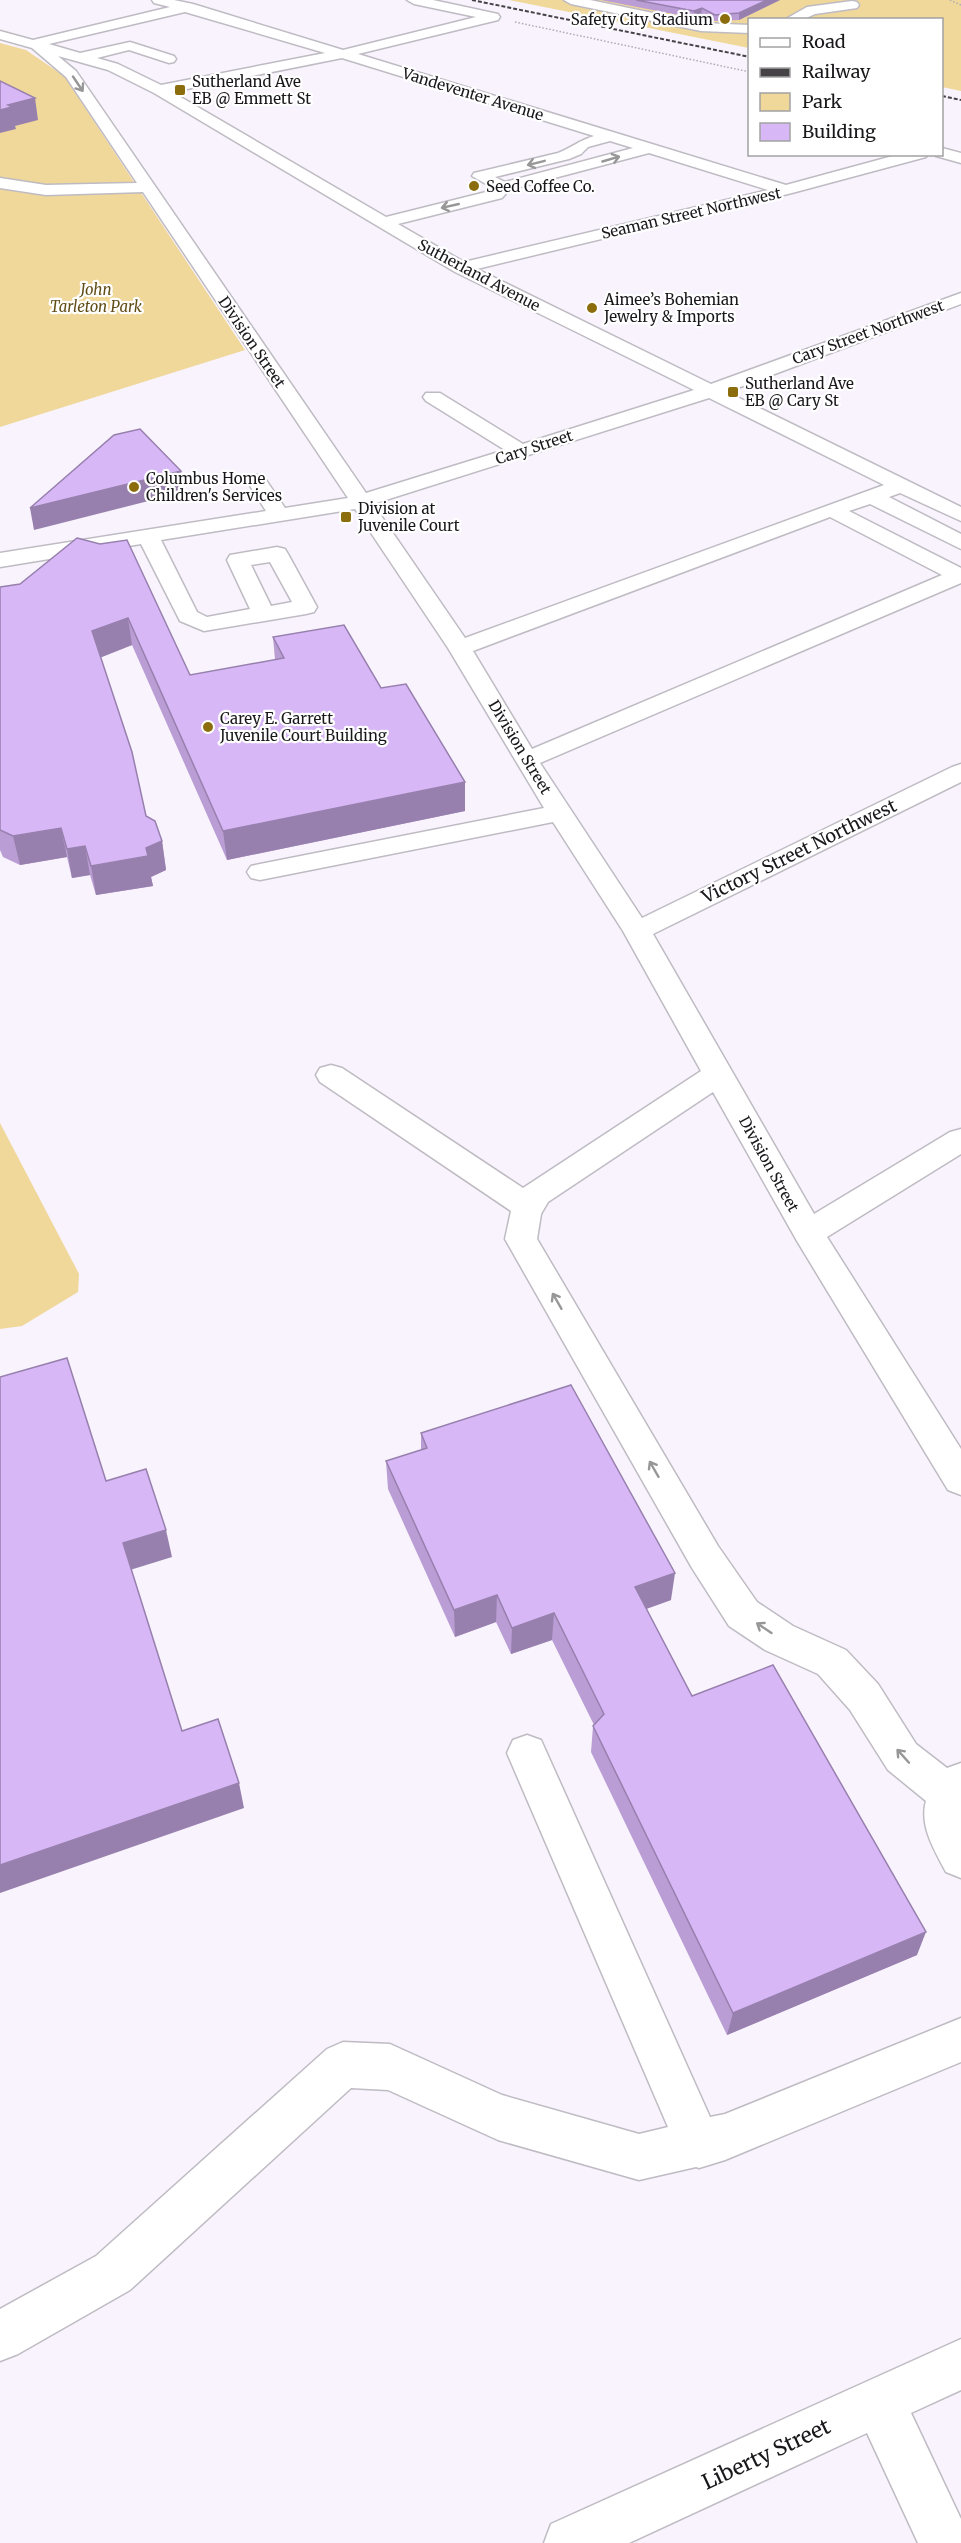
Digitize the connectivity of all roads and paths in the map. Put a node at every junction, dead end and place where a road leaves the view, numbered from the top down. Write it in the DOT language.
graph roads {
  1 [pos="159,0"];
  2 [pos="218,0"];
  3 [pos="414,0"];
  4 [pos="571,0"];
  5 [pos="950,0"];
  6 [pos="592,2"];
  7 [pos="852,5"];
  8 [pos="961,5"];
  9 [pos="188,7"];
  10 [pos="493,17"];
  11 [pos="794,18"];
  12 [pos="748,29"];
  13 [pos="0,35"];
  14 [pos="35,44"];
  15 [pos="288,50"];
  16 [pos="343,54"];
  17 [pos="81,57"];
  18 [pos="169,59"];
  19 [pos="284,65"];
  20 [pos="748,72"];
  21 [pos="205,81"];
  22 [pos="159,90"];
  23 [pos="223,91"];
  24 [pos="256,131"];
  25 [pos="238,136"];
  26 [pos="610,136"];
  27 [pos="584,144"];
  28 [pos="648,148"];
  29 [pos="537,149"];
  30 [pos="943,153"];
  31 [pos="913,156"];
  32 [pos="961,158"];
  33 [pos="143,180"];
  34 [pos="0,183"];
  35 [pos="503,187"];
  36 [pos="786,190"];
  37 [pos="384,222"];
  38 [pos="461,268"];
  39 [pos="956,303"];
  40 [pos="708,392"];
  41 [pos="433,397"];
  42 [pos="521,451"];
  43 [pos="256,481"];
  44 [pos="903,485"];
  45 [pos="871,496"];
  46 [pos="359,502"];
  47 [pos="832,510"];
  48 [pos="279,515"];
  49 [pos="961,515"];
  50 [pos="915,519"];
  51 [pos="880,535"];
  52 [pos="149,538"];
  53 [pos="961,543"];
  54 [pos="0,560"];
  55 [pos="961,575"];
  56 [pos="263,614"];
  57 [pos="460,648"];
  58 [pos="526,760"];
  59 [pos="961,772"];
  60 [pos="560,813"];
  61 [pos="260,873"];
  62 [pos="637,931"];
  63 [pos="718,1074"];
  64 [pos="331,1075"];
  65 [pos="961,1140"];
  66 [pos="528,1207"];
  67 [pos="808,1233"];
  68 [pos="961,1480"];
  69 [pos="527,1753"];
  70 [pos="954,1788"];
  71 [pos="961,1858"];
  72 [pos="961,2040"];
  73 [pos="699,2145"];
  74 [pos="0,2336"];
  75 [pos="961,2364"];
  76 [pos="879,2402"];
  77 [pos="570,2543"];
  78 [pos="945,2543"];
  1 -- 9 [label="street, Vandeventer Avenue"];
  2 -- 9 [label="street"];
  3 -- 10 [label="street"];
  4 -- 6 [label="street"];
  5 -- 8 [label="path"];
  6 -- 12 [label="street"];
  7 -- 11 [label="street"];
  9 -- 14 [label="street"];
  9 -- 16 [label="street, Vandeventer Avenue"];
  10 -- 16 [label="street"];
  10 -- 20 [label="path"];
  13 -- 14 [label="street, Sutherland Avenue"];
  14 -- 17 [label="street, Sutherland Avenue"];
  14 -- 33 [label="street, Division Street, one-way"];
  15 -- 19 [label="street"];
  16 -- 19 [label="street"];
  16 -- 26 [label="street, Vandeventer Avenue"];
  17 -- 18 [label="street"];
  17 -- 22 [label="street, Sutherland Avenue"];
  19 -- 21 [label="street"];
  21 -- 22 [label="street"];
  21 -- 23 [label="street"];
  22 -- 25 [label="street, Sutherland Avenue"];
  24 -- 25 [label="street"];
  25 -- 37 [label="street, Sutherland Avenue"];
  26 -- 27 [label="street"];
  26 -- 28 [label="street, Vandeventer Avenue"];
  27 -- 29 [label="street"];
  27 -- 35 [label="street, one-way"];
  35 -- 28 [label="street, one-way"];
  28 -- 36 [label="street, Vandeventer Avenue"];
  30 -- 32 [label="street"];
  31 -- 36 [label="street, Seaman Street Northwest"];
  33 -- 34 [label="street"];
  33 -- 46 [label="street, Division Street"];
  35 -- 37 [label="street, one-way"];
  36 -- 38 [label="street, Seaman Street Northwest"];
  37 -- 38 [label="street, Sutherland Avenue"];
  38 -- 40 [label="street, Sutherland Avenue"];
  39 -- 40 [label="street, Cary Street Northwest"];
  40 -- 42 [label="street, Cary Street"];
  40 -- 44 [label="street, Sutherland Avenue"];
  41 -- 42 [label="street"];
  42 -- 46 [label="street, Cary Street"];
  43 -- 48 [label="street"];
  44 -- 45 [label="street"];
  44 -- 49 [label="street, Sutherland Avenue"];
  45 -- 47 [label="street"];
  45 -- 50 [label="street"];
  46 -- 48 [label="street, Cary Street"];
  46 -- 57 [label="street, Division Street"];
  47 -- 51 [label="street"];
  47 -- 57 [label="street"];
  48 -- 52 [label="street, Cary Street"];
  50 -- 51 [label="street"];
  50 -- 53 [label="street"];
  51 -- 55 [label="street"];
  52 -- 54 [label="street, Cary Street"];
  52 -- 56 [label="street"];
  55 -- 58 [label="street"];
  57 -- 58 [label="street, Division Street"];
  58 -- 60 [label="street, Division Street"];
  59 -- 62 [label="street, Victory Street Northwest"];
  60 -- 61 [label="street"];
  60 -- 62 [label="street, Division Street"];
  62 -- 63 [label="street, Division Street"];
  63 -- 66 [label="street"];
  63 -- 67 [label="street, Division Street"];
  64 -- 66 [label="street"];
  65 -- 67 [label="street"];
  70 -- 66 [label="street, one-way"];
  67 -- 68 [label="street, Division Street"];
  69 -- 73 [label="street"];
  70 -- 71 [label="street"];
  72 -- 73 [label="street"];
  73 -- 74 [label="street"];
  75 -- 76 [label="street, Liberty Street"];
  76 -- 77 [label="street, Liberty Street"];
  76 -- 78 [label="street"];
}
